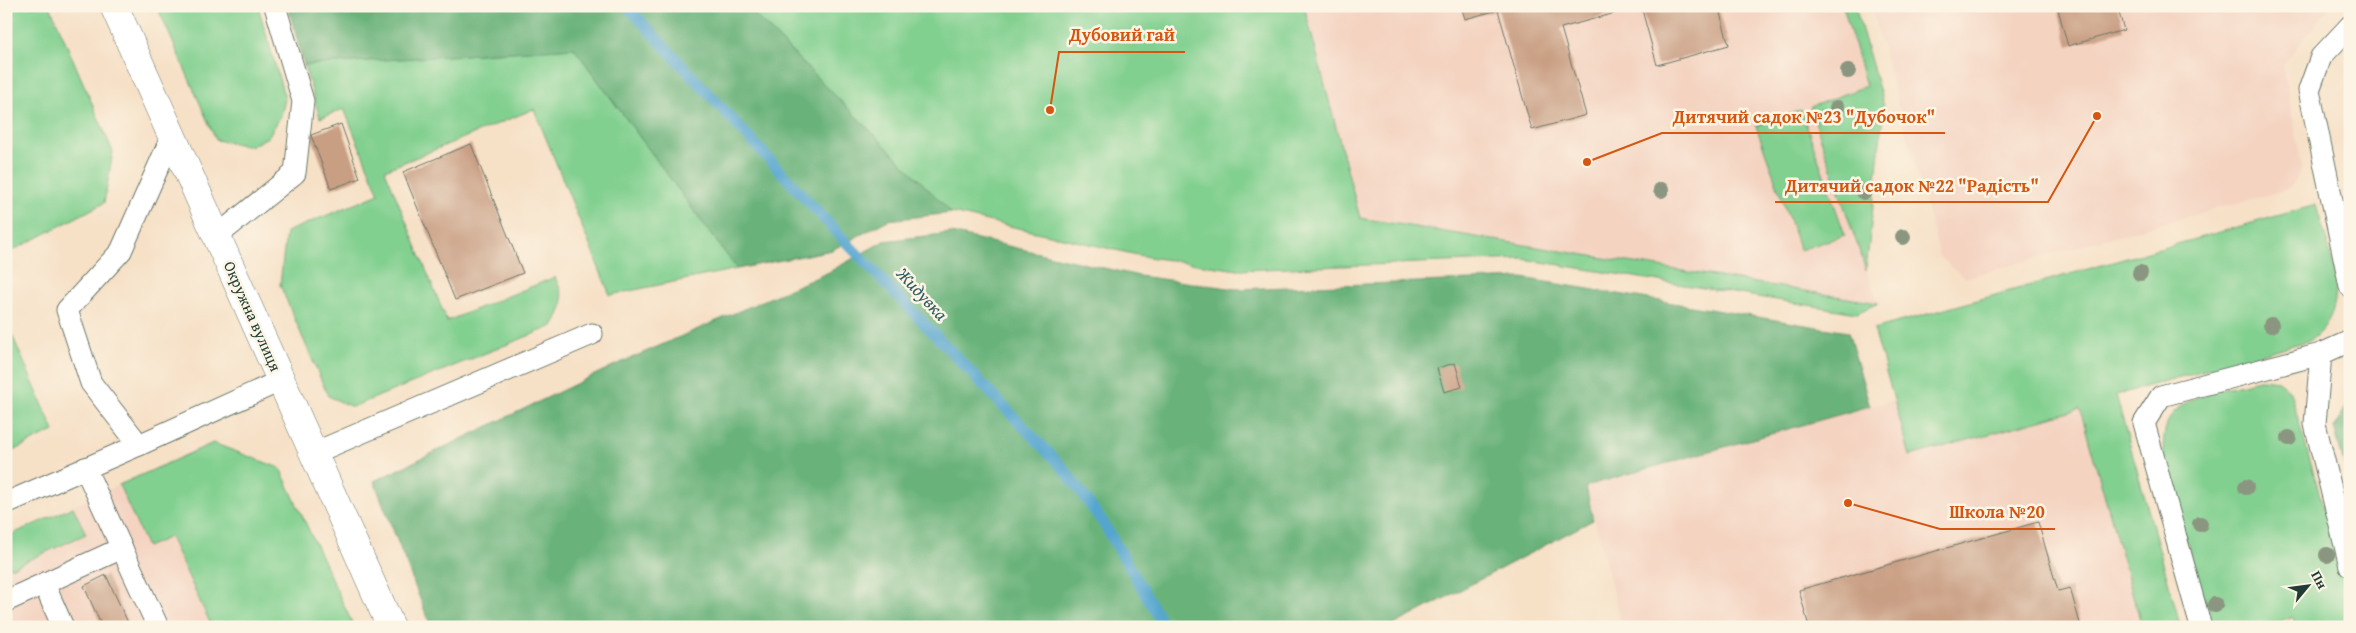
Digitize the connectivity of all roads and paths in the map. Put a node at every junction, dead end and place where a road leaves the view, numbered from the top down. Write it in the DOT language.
graph roads {
  1 [pos="114,6"];
  2 [pos="276,6"];
  3 [pos="2350,26"];
  4 [pos="172,136"];
  5 [pos="217,236"];
  6 [pos="2350,286"];
  7 [pos="592,334"];
  8 [pos="2350,341"];
  9 [pos="2321,354"];
  10 [pos="282,380"];
  11 [pos="139,445"];
  12 [pos="314,453"];
  13 [pos="85,468"];
  14 [pos="6,503"];
  15 [pos="122,548"];
  16 [pos="2350,566"];
  17 [pos="44,584"];
  18 [pos="6,601"];
  19 [pos="63,627"];
  20 [pos="158,627"];
  21 [pos="391,627"];
  22 [pos="2201,627"];
  1 -- 4 [label="main road, Окружна вулиця"];
  2 -- 5 [label="lane"];
  3 -- 6 [label="lane"];
  4 -- 5 [label="main road, Окружна вулиця"];
  4 -- 11 [label="lane"];
  5 -- 10 [label="main road, Окружна вулиця"];
  7 -- 12 [label="lane"];
  8 -- 9 [label="lane"];
  9 -- 16 [label="lane"];
  9 -- 22 [label="lane"];
  10 -- 11 [label="lane"];
  10 -- 12 [label="main road, Окружна вулиця"];
  11 -- 13 [label="lane"];
  12 -- 21 [label="main road, Окружна вулиця"];
  13 -- 14 [label="lane"];
  13 -- 15 [label="lane"];
  15 -- 17 [label="lane"];
  15 -- 20 [label="lane"];
  17 -- 18 [label="lane"];
  17 -- 19 [label="lane"];
}
